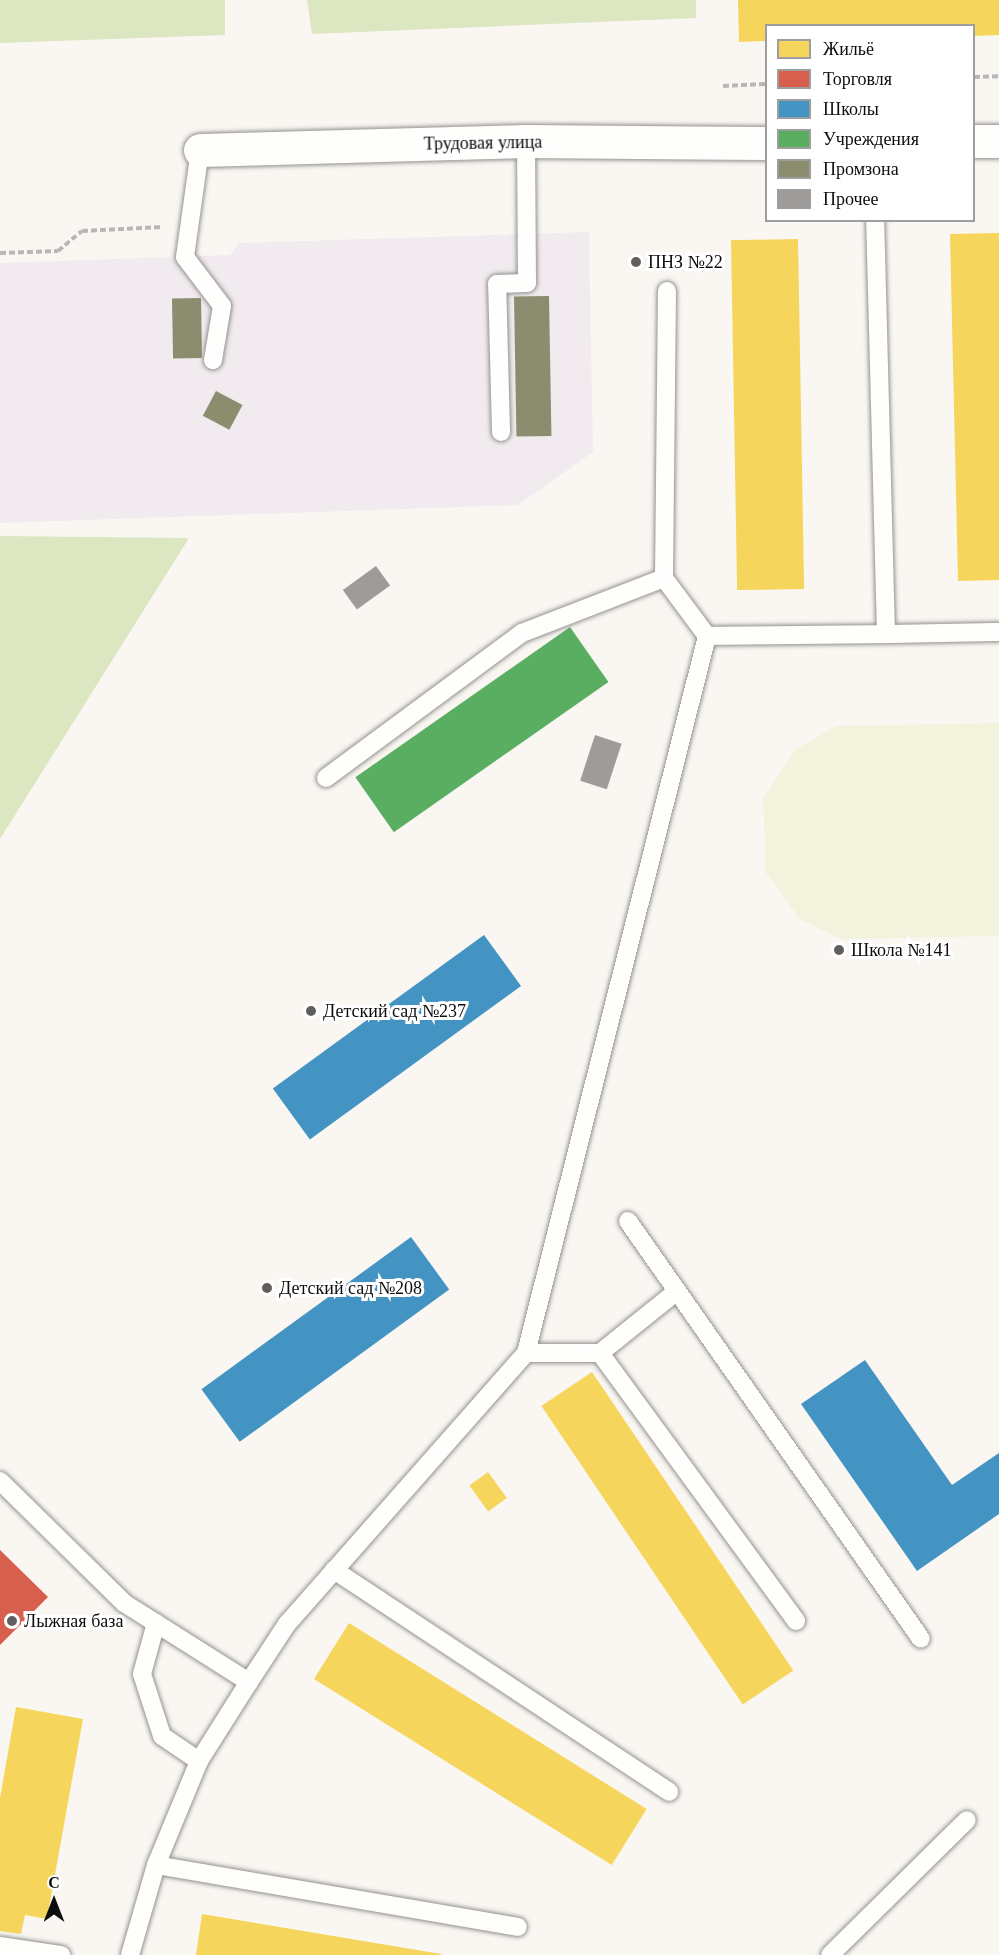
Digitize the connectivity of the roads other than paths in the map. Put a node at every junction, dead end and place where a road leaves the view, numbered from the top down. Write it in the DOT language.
graph roads {
  1 [pos="526,141"];
  2 [pos="975,141"];
  3 [pos="999,141"];
  4 [pos="765,143"];
  5 [pos="200,150"];
  6 [pos="875,222"];
  7 [pos="667,291"];
  8 [pos="213,360"];
  9 [pos="501,432"];
  10 [pos="664,578"];
  11 [pos="999,632"];
  12 [pos="886,634"];
  13 [pos="707,636"];
  14 [pos="326,778"];
  15 [pos="628,1221"];
  16 [pos="677,1291"];
  17 [pos="526,1353"];
  18 [pos="600,1353"];
  19 [pos="0,1481"];
  20 [pos="334,1570"];
  21 [pos="796,1621"];
  22 [pos="156,1623"];
  23 [pos="921,1639"];
  24 [pos="249,1682"];
  25 [pos="199,1761"];
  26 [pos="669,1792"];
  27 [pos="967,1820"];
  28 [pos="156,1865"];
  29 [pos="518,1927"];
  30 [pos="0,1946"];
  31 [pos="61,1955"];
  32 [pos="130,1955"];
  33 [pos="830,1955"];
  1 -- 4 [label="street, Трудовая улица"];
  1 -- 5 [label="street, Трудовая улица"];
  1 -- 9 [label="lane"];
  2 -- 3 [label="street"];
  5 -- 8 [label="lane"];
  6 -- 12 [label="lane"];
  7 -- 10 [label="lane"];
  10 -- 13 [label="lane"];
  10 -- 14 [label="lane"];
  11 -- 12 [label="lane"];
  12 -- 13 [label="lane"];
  13 -- 17 [label="lane"];
  15 -- 16 [label="lane"];
  16 -- 18 [label="lane"];
  16 -- 23 [label="lane"];
  17 -- 18 [label="lane"];
  17 -- 20 [label="lane"];
  18 -- 21 [label="lane"];
  19 -- 22 [label="lane"];
  20 -- 24 [label="lane"];
  20 -- 26 [label="lane"];
  22 -- 24 [label="lane"];
  22 -- 25 [label="lane"];
  24 -- 25 [label="lane"];
  25 -- 28 [label="lane"];
  27 -- 33 [label="lane"];
  28 -- 29 [label="lane"];
  28 -- 32 [label="lane"];
  30 -- 31 [label="lane"];
}
